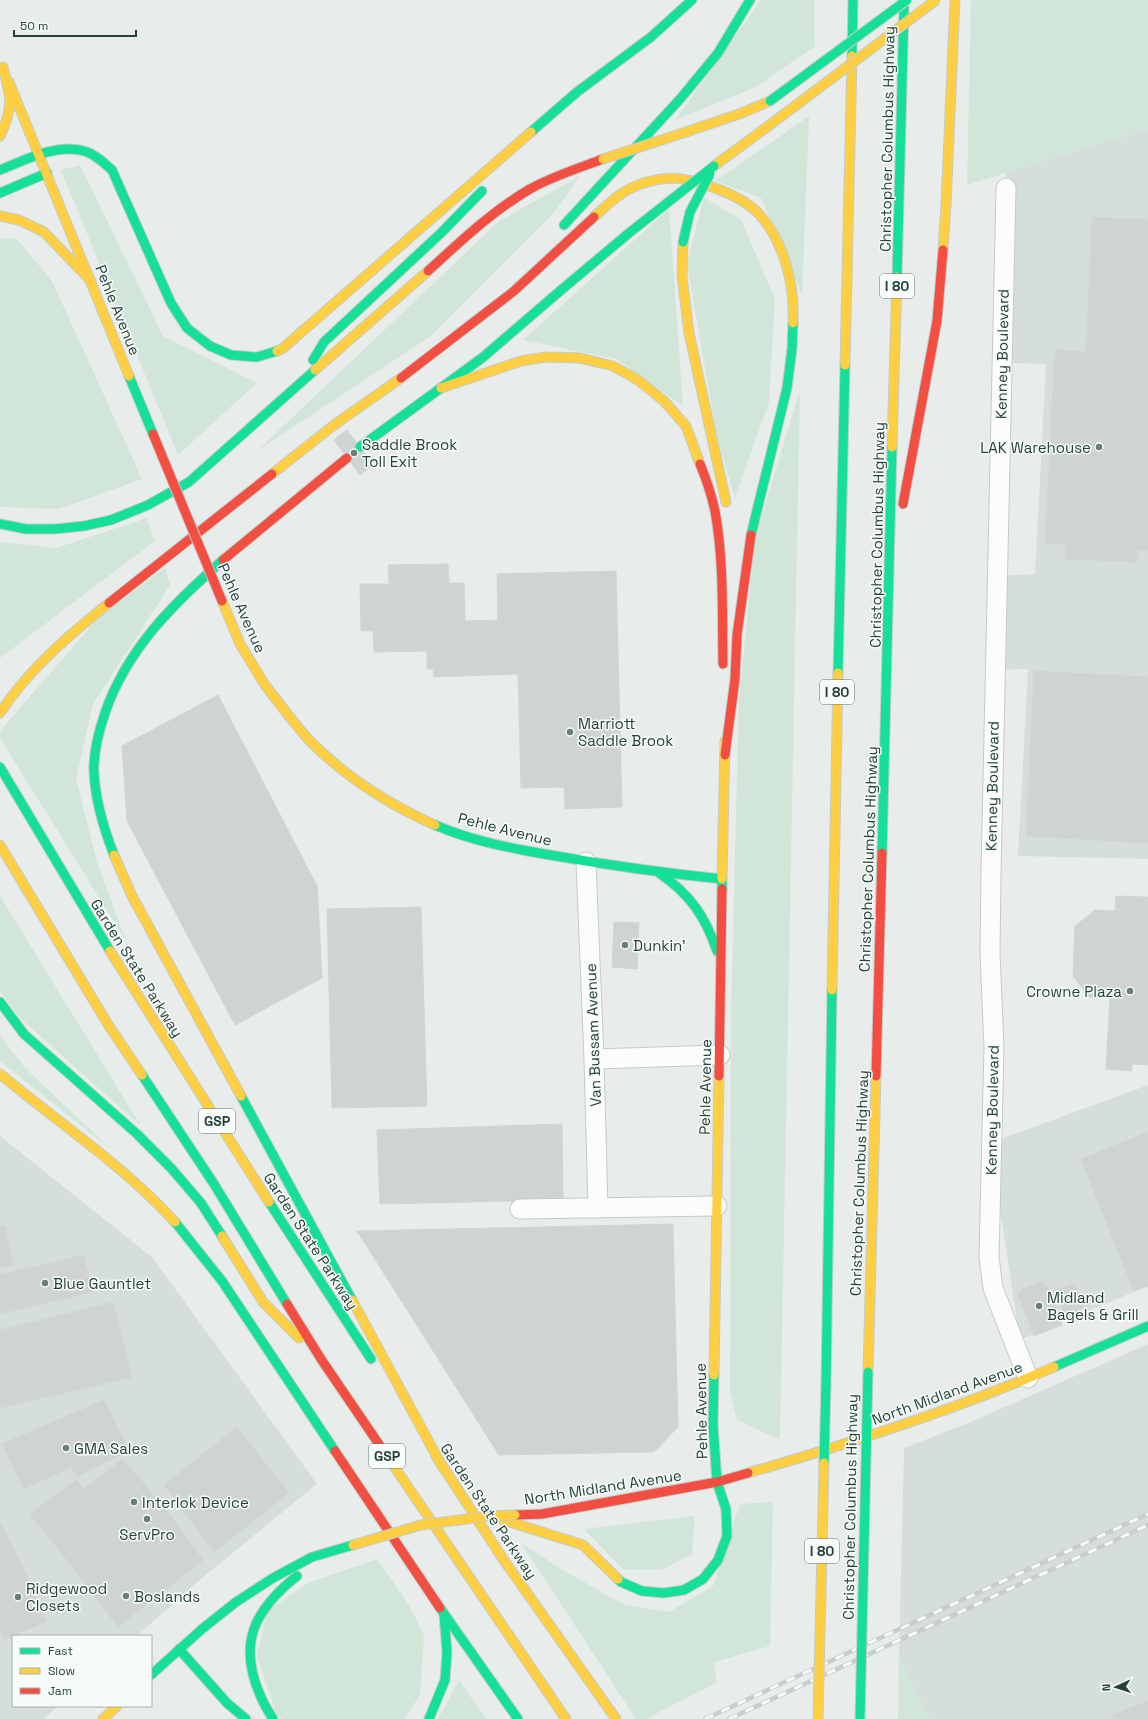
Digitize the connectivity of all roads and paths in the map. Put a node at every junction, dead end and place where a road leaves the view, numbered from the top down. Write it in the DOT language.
graph roads {
  1 [pos="692,0"];
  2 [pos="750,0"];
  3 [pos="853,0"];
  4 [pos="906,0"];
  5 [pos="936,0"];
  6 [pos="954,0"];
  7 [pos="651,37"];
  8 [pos="1,64"];
  9 [pos="608,81"];
  10 [pos="0,136"];
  11 [pos="39,155"];
  12 [pos="714,166"];
  13 [pos="0,170"];
  14 [pos="47,173"];
  15 [pos="490,183"];
  16 [pos="1006,188"];
  17 [pos="0,193"];
  18 [pos="0,216"];
  19 [pos="558,231"];
  20 [pos="91,281"];
  21 [pos="503,288"];
  22 [pos="459,334"];
  23 [pos="297,384"];
  24 [pos="441,388"];
  25 [pos="360,447"];
  26 [pos="347,458"];
  27 [pos="728,512"];
  28 [pos="0,524"];
  29 [pos="890,572"];
  30 [pos="735,585"];
  31 [pos="737,635"];
  32 [pos="723,674"];
  33 [pos="724,696"];
  34 [pos="0,713"];
  35 [pos="725,755"];
  36 [pos="0,767"];
  37 [pos="0,845"];
  38 [pos="586,862"];
  39 [pos="658,872"];
  40 [pos="722,879"];
  41 [pos="721,963"];
  42 [pos="0,1002"];
  43 [pos="720,1055"];
  44 [pos="594,1060"];
  45 [pos="0,1074"];
  46 [pos="717,1206"];
  47 [pos="598,1208"];
  48 [pos="520,1209"];
  49 [pos="1148,1326"];
  50 [pos="321,1359"];
  51 [pos="1028,1378"];
  52 [pos="443,1468"];
  53 [pos="717,1482"];
  54 [pos="490,1516"];
  55 [pos="353,1545"];
  56 [pos="443,1613"];
  57 [pos="179,1649"];
  58 [pos="152,1674"];
  59 [pos="116,1707"];
  60 [pos="430,1717"];
  61 [pos="103,1719"];
  62 [pos="246,1719"];
  63 [pos="274,1719"];
  64 [pos="518,1719"];
  65 [pos="566,1719"];
  66 [pos="616,1719"];
  67 [pos="818,1719"];
  68 [pos="860,1719"];
  1 -- 7 [label="main road"];
  2 -- 19 [label="main road"];
  3 -- 67 [label="main road, Christopher Columbus Highway / I 80, bridge"];
  4 -- 23 [label="main road, bridge"];
  4 -- 29 [label="main road, Christopher Columbus Highway / I 80"];
  5 -- 12 [label="main road, bridge"];
  6 -- 29 [label="main road"];
  7 -- 9 [label="main road"];
  7 -- 11 [label="main road"];
  8 -- 10 [label="main road"];
  8 -- 11 [label="main road, Pehle Avenue"];
  11 -- 13 [label="main road"];
  11 -- 14 [label="main road, Pehle Avenue"];
  12 -- 24 [label="main road, bridge"];
  12 -- 27 [label="main road, bridge"];
  14 -- 17 [label="main road"];
  14 -- 20 [label="main road, Pehle Avenue"];
  15 -- 23 [label="main road"];
  16 -- 51 [label="street, Kenney Boulevard"];
  18 -- 20 [label="main road"];
  20 -- 38 [label="main road, Pehle Avenue, bridge"];
  21 -- 22 [label="main road"];
  22 -- 31 [label="main road"];
  22 -- 34 [label="main road"];
  23 -- 28 [label="main road"];
  24 -- 25 [label="main road"];
  24 -- 32 [label="main road"];
  26 -- 52 [label="main road"];
  29 -- 68 [label="main road, Christopher Columbus Highway / I 80, bridge"];
  30 -- 31 [label="main road"];
  31 -- 35 [label="main road"];
  33 -- 35 [label="main road"];
  35 -- 40 [label="main road"];
  36 -- 52 [label="main road, Garden State Parkway / GSP"];
  37 -- 50 [label="main road, GSP"];
  38 -- 39 [label="main road, Pehle Avenue"];
  38 -- 44 [label="street, Van Bussam Avenue"];
  39 -- 40 [label="main road, Pehle Avenue"];
  39 -- 41 [label="main road"];
  40 -- 41 [label="main road, Pehle Avenue"];
  41 -- 43 [label="main road, Pehle Avenue"];
  42 -- 50 [label="main road"];
  43 -- 44 [label="street"];
  43 -- 46 [label="main road, Pehle Avenue"];
  44 -- 47 [label="street, Van Bussam Avenue"];
  45 -- 56 [label="main road"];
  46 -- 47 [label="street"];
  46 -- 53 [label="main road, Pehle Avenue"];
  47 -- 48 [label="street"];
  49 -- 51 [label="main road, North Midland Avenue"];
  50 -- 65 [label="main road, GSP"];
  51 -- 53 [label="main road, North Midland Avenue"];
  52 -- 66 [label="main road, Garden State Parkway / GSP"];
  53 -- 54 [label="main road, North Midland Avenue, bridge"];
  53 -- 54 [label="main road, Pehle Avenue"];
  54 -- 55 [label="main road, North Midland Avenue, bridge"];
  55 -- 57 [label="main road, North Midland Avenue"];
  55 -- 63 [label="main road"];
  56 -- 60 [label="main road"];
  56 -- 64 [label="main road"];
  57 -- 58 [label="main road, North Midland Avenue"];
  57 -- 62 [label="main road"];
  59 -- 61 [label="main road"];
}
